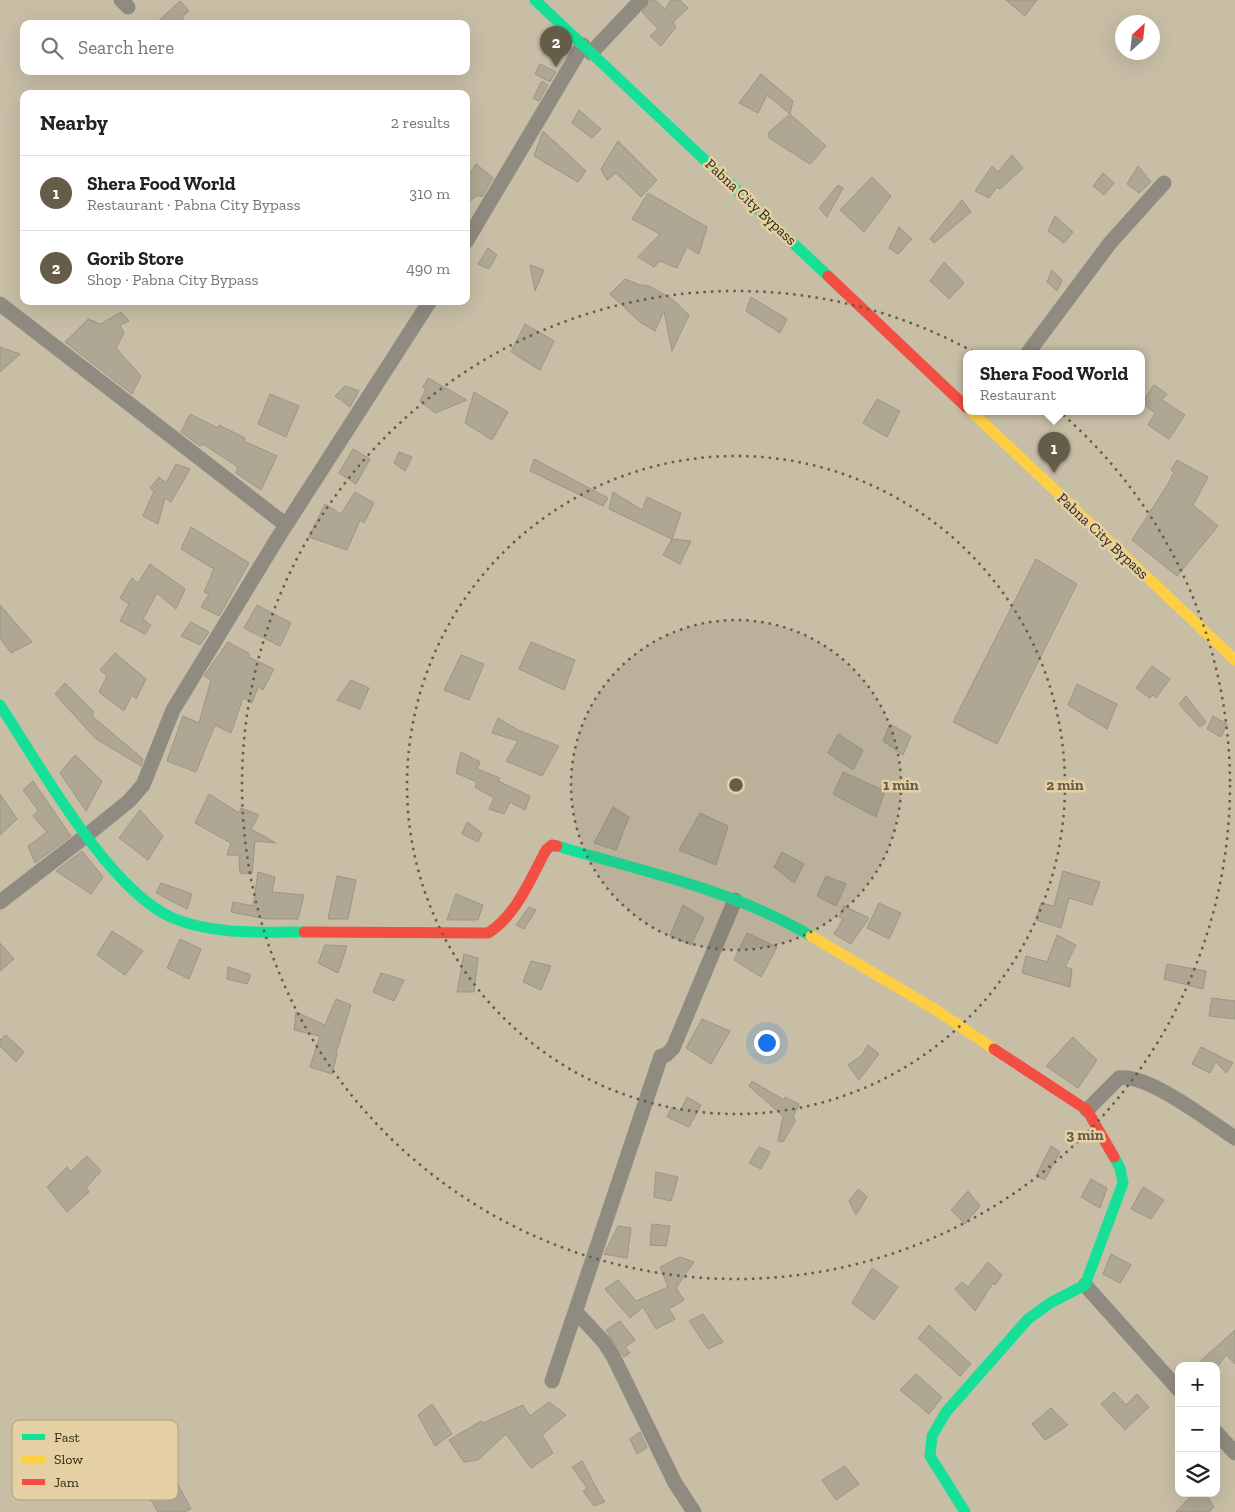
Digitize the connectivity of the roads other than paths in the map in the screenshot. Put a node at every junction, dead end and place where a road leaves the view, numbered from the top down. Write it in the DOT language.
graph roads {
  1 [pos="535,0"];
  2 [pos="641,0"];
  3 [pos="587,49"];
  4 [pos="1164,183"];
  5 [pos="470,236"];
  6 [pos="0,304"];
  7 [pos="427,305"];
  8 [pos="1030,350"];
  9 [pos="963,404"];
  10 [pos="979,415"];
  11 [pos="286,525"];
  12 [pos="1235,660"];
  13 [pos="0,705"];
  14 [pos="87,835"];
  15 [pos="735,900"];
  16 [pos="0,902"];
  17 [pos="1087,1110"];
  18 [pos="1235,1138"];
  19 [pos="1086,1285"];
  20 [pos="576,1312"];
  21 [pos="552,1381"];
  22 [pos="1175,1385"];
  23 [pos="1220,1436"];
  24 [pos="1235,1453"];
  25 [pos="694,1512"];
  26 [pos="965,1512"];
  1 -- 3 [label="main road, Pabna City Bypass"];
  2 -- 3 [label="street"];
  3 -- 5 [label="street"];
  3 -- 9 [label="main road, Pabna City Bypass"];
  4 -- 8 [label="street"];
  6 -- 11 [label="street"];
  7 -- 11 [label="street"];
  10 -- 12 [label="main road, Pabna City Bypass"];
  11 -- 14 [label="street"];
  13 -- 14 [label="main road"];
  14 -- 15 [label="main road"];
  14 -- 16 [label="street"];
  15 -- 17 [label="main road"];
  15 -- 20 [label="street"];
  17 -- 18 [label="street"];
  17 -- 19 [label="main road"];
  19 -- 22 [label="street"];
  19 -- 26 [label="main road"];
  20 -- 21 [label="street"];
  20 -- 25 [label="street"];
  23 -- 24 [label="street"];
}
